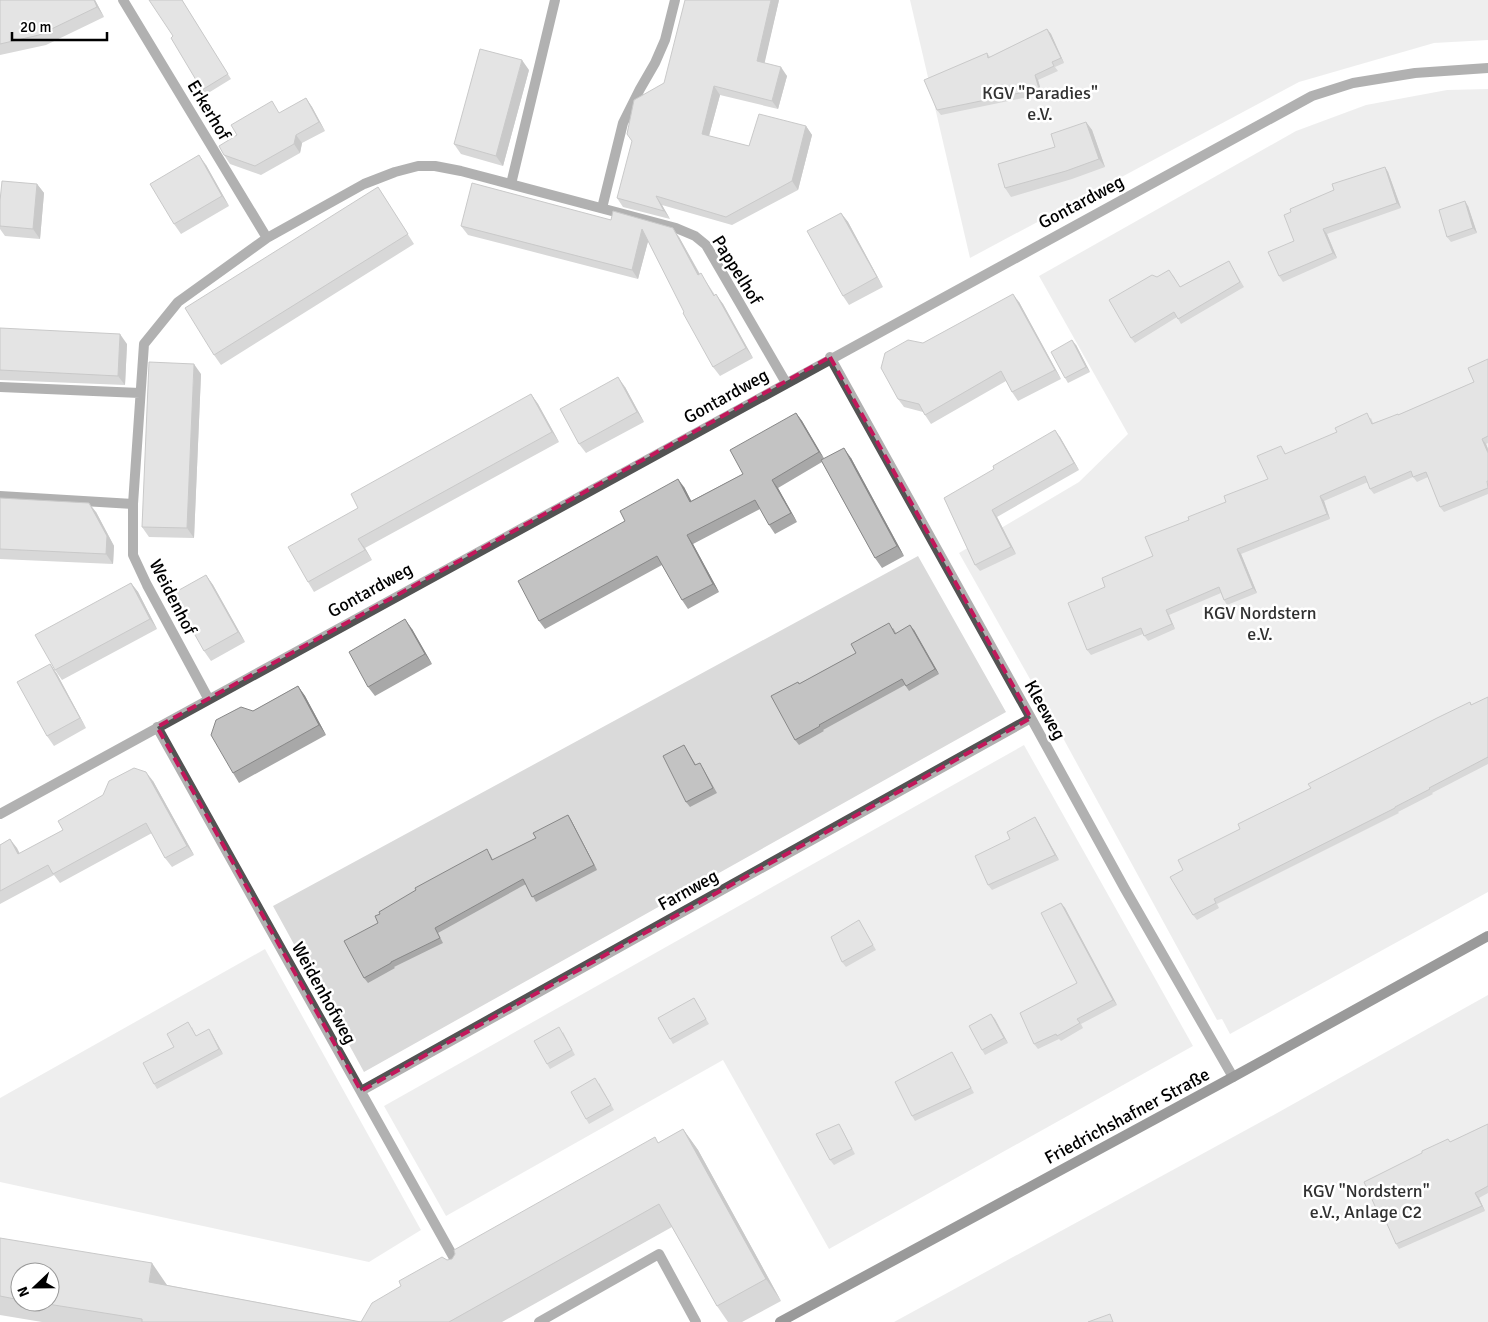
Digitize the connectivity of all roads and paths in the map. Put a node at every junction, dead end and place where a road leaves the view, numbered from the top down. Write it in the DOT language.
graph roads {
  1 [pos="123,0"];
  2 [pos="555,0"];
  3 [pos="675,0"];
  4 [pos="1488,68"];
  5 [pos="511,184"];
  6 [pos="602,208"];
  7 [pos="267,238"];
  8 [pos="830,357"];
  9 [pos="786,381"];
  10 [pos="0,387"];
  11 [pos="140,393"];
  12 [pos="0,496"];
  13 [pos="133,504"];
  14 [pos="208,698"];
  15 [pos="1031,718"];
  16 [pos="157,727"];
  17 [pos="0,814"];
  18 [pos="1488,936"];
  19 [pos="1233,1077"];
  20 [pos="360,1091"];
  21 [pos="463,1274"];
  22 [pos="539,1322"];
  23 [pos="696,1322"];
  24 [pos="780,1322"];
  1 -- 7 [label="street, Erkerhof"];
  2 -- 5 [label="street"];
  3 -- 6 [label="street"];
  4 -- 8 [label="street, Gontardweg"];
  5 -- 6 [label="street, Pappelhof"];
  5 -- 7 [label="street, Pappelhof"];
  6 -- 9 [label="street, Pappelhof"];
  7 -- 11 [label="street, Weidenhof"];
  8 -- 9 [label="street, Gontardweg"];
  8 -- 15 [label="street, Kleeweg"];
  9 -- 14 [label="street, Gontardweg"];
  10 -- 11 [label="street"];
  11 -- 13 [label="street, Weidenhof"];
  12 -- 13 [label="street"];
  13 -- 14 [label="street, Weidenhof"];
  14 -- 16 [label="street, Gontardweg"];
  15 -- 19 [label="street, Kleeweg"];
  15 -- 20 [label="street, Farnweg"];
  16 -- 17 [label="street, Gontardweg"];
  16 -- 20 [label="street, Weidenhofweg"];
  18 -- 19 [label="main road, Friedrichshafner Straße"];
  19 -- 24 [label="main road, Friedrichshafner Straße"];
  20 -- 21 [label="street, Weidenhofweg"];
  22 -- 23 [label="street"];
}
